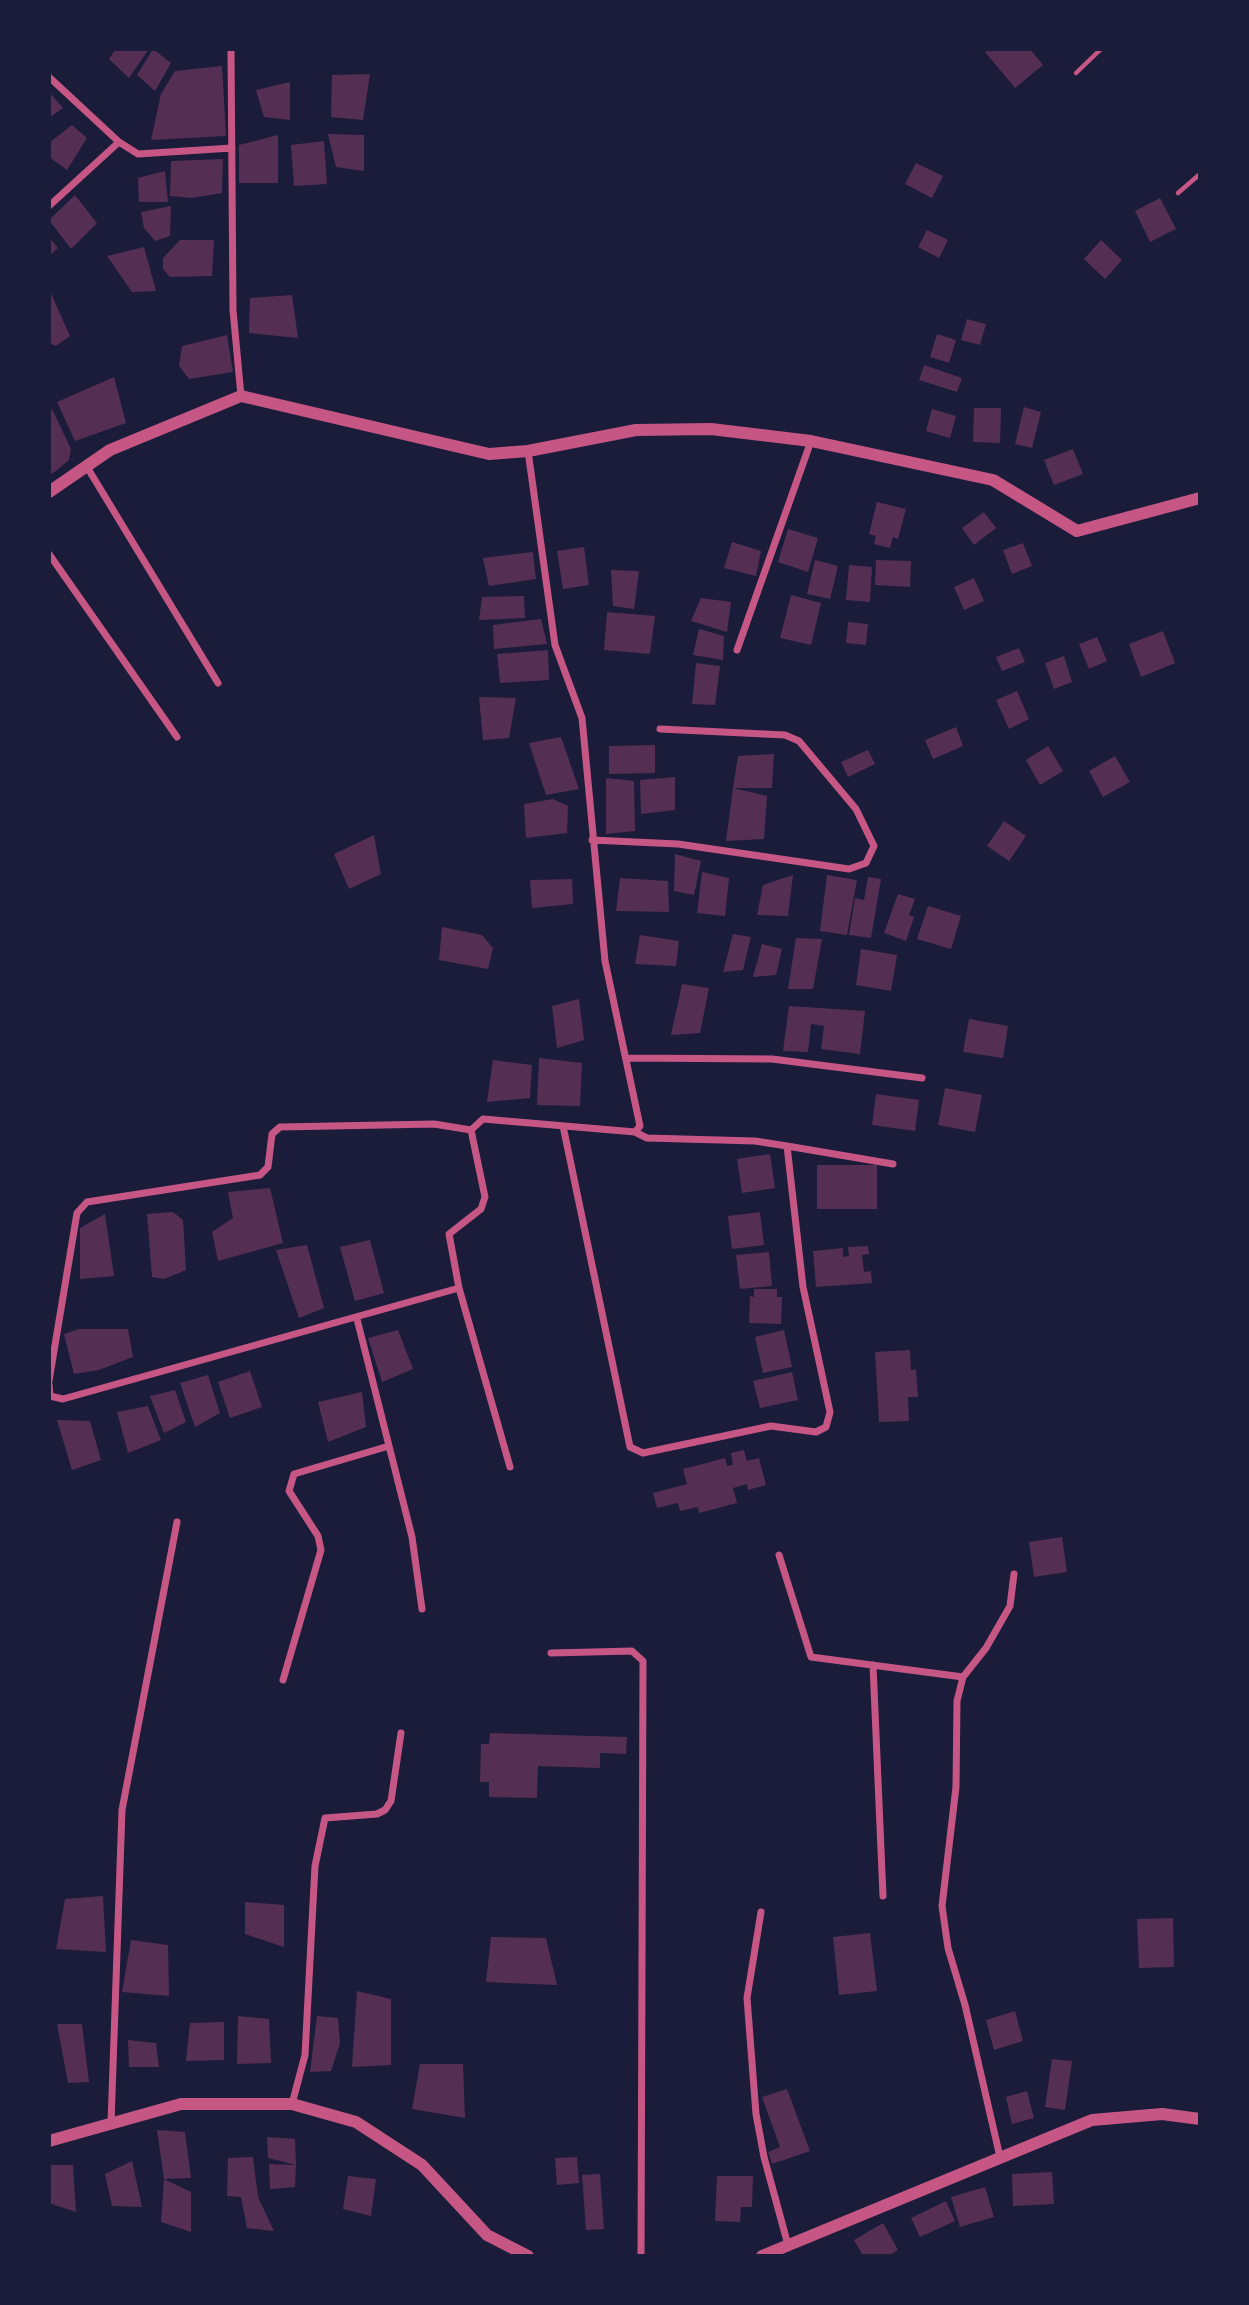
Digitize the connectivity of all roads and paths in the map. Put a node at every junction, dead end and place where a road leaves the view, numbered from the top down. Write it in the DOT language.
graph roads {
  1 [pos="1101,49"];
  2 [pos="231,51"];
  3 [pos="1076,73"];
  4 [pos="49,77"];
  5 [pos="119,142"];
  6 [pos="232,148"];
  7 [pos="1200,174"];
  8 [pos="1178,193"];
  9 [pos="49,206"];
  10 [pos="241,396"];
  11 [pos="811,441"];
  12 [pos="528,452"];
  13 [pos="87,467"];
  14 [pos="49,492"];
  15 [pos="1200,498"];
  16 [pos="49,554"];
  17 [pos="737,650"];
  18 [pos="218,683"];
  19 [pos="660,729"];
  20 [pos="177,737"];
  21 [pos="592,840"];
  22 [pos="627,1058"];
  23 [pos="922,1078"];
  24 [pos="563,1126"];
  25 [pos="471,1129"];
  26 [pos="635,1132"];
  27 [pos="787,1146"];
  28 [pos="893,1164"];
  29 [pos="459,1288"];
  30 [pos="357,1319"];
  31 [pos="49,1382"];
  32 [pos="389,1446"];
  33 [pos="510,1467"];
  34 [pos="177,1522"];
  35 [pos="779,1555"];
  36 [pos="1014,1574"];
  37 [pos="422,1609"];
  38 [pos="551,1653"];
  39 [pos="873,1665"];
  40 [pos="963,1677"];
  41 [pos="283,1680"];
  42 [pos="401,1732"];
  43 [pos="883,1896"];
  44 [pos="761,1912"];
  45 [pos="292,2104"];
  46 [pos="1200,2119"];
  47 [pos="111,2123"];
  48 [pos="49,2141"];
  49 [pos="1000,2157"];
  50 [pos="788,2245"];
  51 [pos="527,2256"];
  52 [pos="641,2256"];
  53 [pos="762,2256"];
  1 -- 3 [label="lane"];
  2 -- 6 [label="street"];
  4 -- 5 [label="street"];
  5 -- 6 [label="street"];
  5 -- 9 [label="street"];
  6 -- 10 [label="street"];
  7 -- 8 [label="lane"];
  10 -- 12 [label="street"];
  10 -- 13 [label="street"];
  11 -- 12 [label="street"];
  11 -- 15 [label="street"];
  11 -- 17 [label="street"];
  12 -- 21 [label="street"];
  13 -- 14 [label="street"];
  13 -- 18 [label="street"];
  16 -- 20 [label="street"];
  19 -- 21 [label="street"];
  21 -- 22 [label="street"];
  22 -- 23 [label="street"];
  22 -- 26 [label="street"];
  24 -- 25 [label="street"];
  24 -- 26 [label="street"];
  24 -- 27 [label="street"];
  25 -- 29 [label="street"];
  25 -- 31 [label="street"];
  26 -- 27 [label="street"];
  27 -- 28 [label="street"];
  29 -- 30 [label="street"];
  29 -- 33 [label="street"];
  30 -- 31 [label="street"];
  30 -- 32 [label="street"];
  32 -- 37 [label="street"];
  32 -- 41 [label="street"];
  34 -- 47 [label="street"];
  35 -- 39 [label="street"];
  36 -- 40 [label="street"];
  38 -- 52 [label="street"];
  39 -- 40 [label="street"];
  39 -- 43 [label="street"];
  40 -- 49 [label="street"];
  42 -- 45 [label="street"];
  44 -- 50 [label="street"];
  45 -- 47 [label="street"];
  45 -- 51 [label="street"];
  46 -- 49 [label="street"];
  47 -- 48 [label="street"];
  49 -- 50 [label="street"];
  50 -- 53 [label="street"];
}
